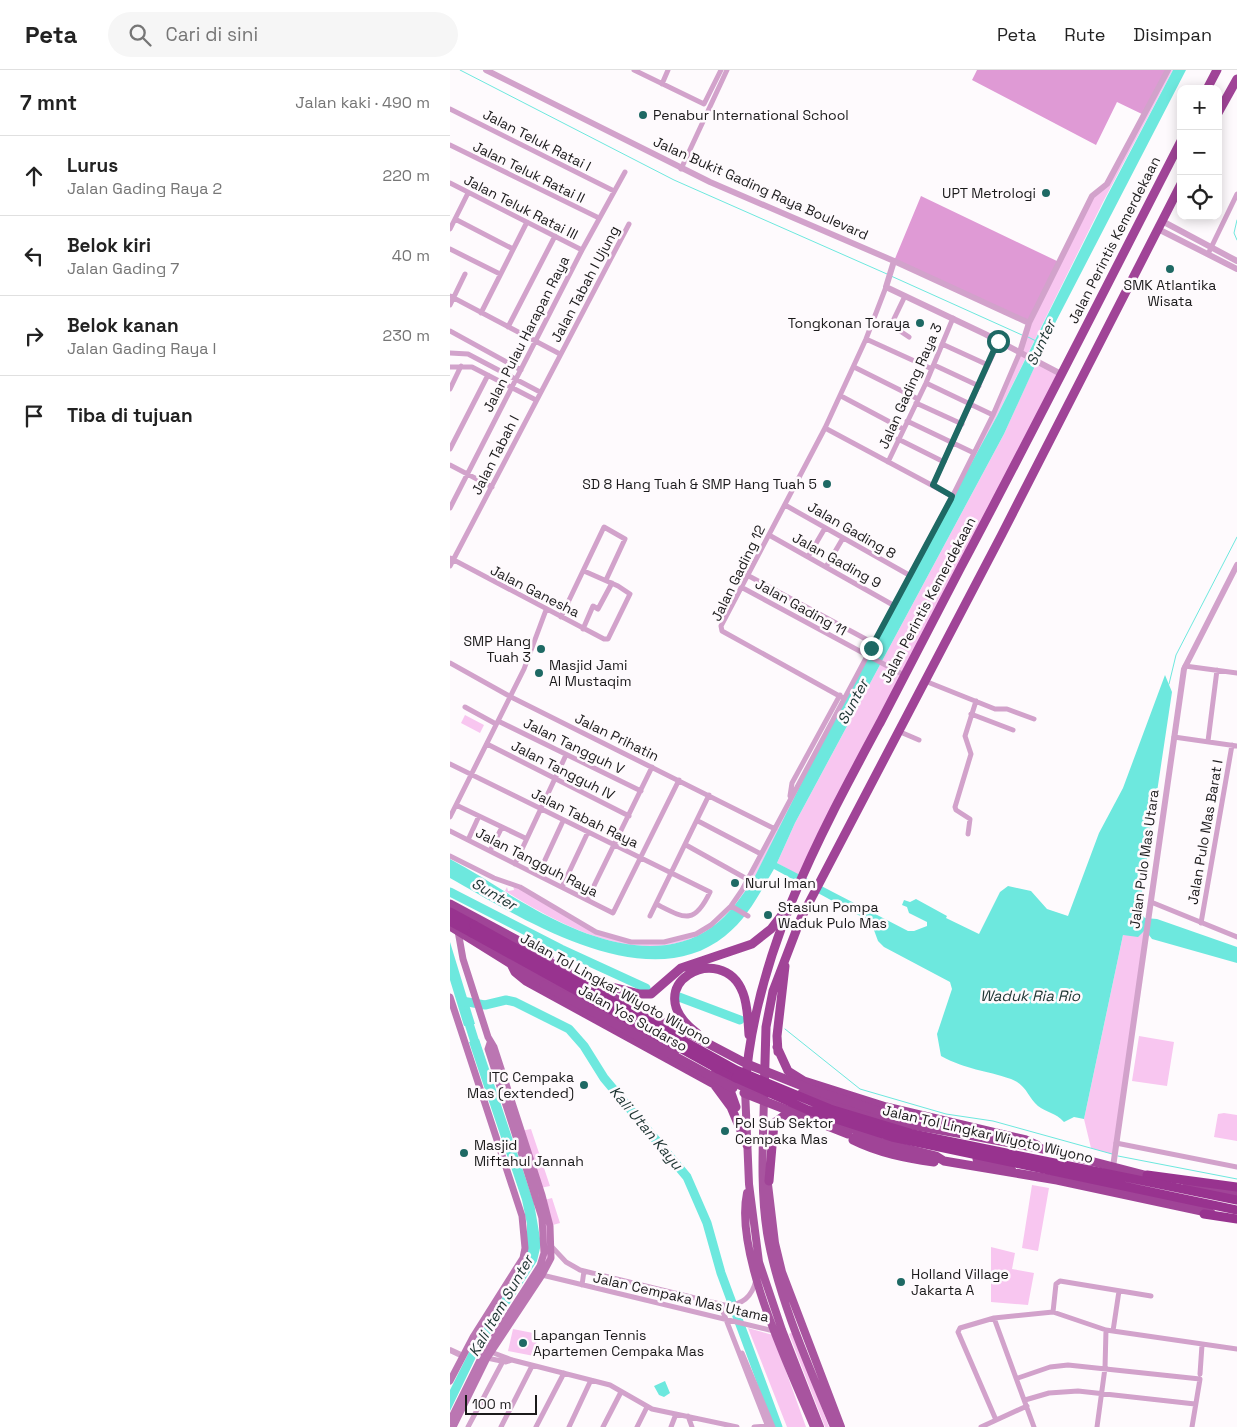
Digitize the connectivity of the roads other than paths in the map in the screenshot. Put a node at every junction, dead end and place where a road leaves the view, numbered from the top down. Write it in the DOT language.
graph roads {
  1 [pos="486,70"];
  2 [pos="634,70"];
  3 [pos="668,70"];
  4 [pos="721,70"];
  5 [pos="727,70"];
  6 [pos="1168,70"];
  7 [pos="1217,70"];
  8 [pos="642,72"];
  9 [pos="1237,79"];
  10 [pos="662,84"];
  11 [pos="1209,85"];
  12 [pos="1222,105"];
  13 [pos="450,109"];
  14 [pos="450,145"];
  15 [pos="1177,149"];
  16 [pos="681,168"];
  17 [pos="625,172"];
  18 [pos="450,183"];
  19 [pos="614,191"];
  20 [pos="1177,192"];
  21 [pos="468,193"];
  22 [pos="1237,194"];
  23 [pos="455,218"];
  24 [pos="599,218"];
  25 [pos="527,222"];
  26 [pos="629,224"];
  27 [pos="1160,225"];
  28 [pos="450,229"];
  29 [pos="555,236"];
  30 [pos="1211,248"];
  31 [pos="450,249"];
  32 [pos="513,249"];
  33 [pos="582,250"];
  34 [pos="1208,254"];
  35 [pos="1237,261"];
  36 [pos="893,264"];
  37 [pos="1237,269"];
  38 [pos="465,274"];
  39 [pos="500,274"];
  40 [pos="886,284"];
  41 [pos="905,296"];
  42 [pos="452,297"];
  43 [pos="450,305"];
  44 [pos="481,313"];
  45 [pos="953,318"];
  46 [pos="1028,324"];
  47 [pos="508,327"];
  48 [pos="450,331"];
  49 [pos="909,336"];
  50 [pos="866,339"];
  51 [pos="536,341"];
  52 [pos="999,341"];
  53 [pos="942,344"];
  54 [pos="1021,350"];
  55 [pos="450,353"];
  56 [pos="560,354"];
  57 [pos="988,365"];
  58 [pos="461,366"];
  59 [pos="450,367"];
  60 [pos="854,367"];
  61 [pos="933,367"];
  62 [pos="521,370"];
  63 [pos="1061,374"];
  64 [pos="488,375"];
  65 [pos="516,379"];
  66 [pos="926,383"];
  67 [pos="979,386"];
  68 [pos="512,387"];
  69 [pos="450,389"];
  70 [pos="540,392"];
  71 [pos="840,396"];
  72 [pos="536,400"];
  73 [pos="917,401"];
  74 [pos="971,405"];
  75 [pos="993,415"];
  76 [pos="907,421"];
  77 [pos="962,424"];
  78 [pos="825,428"];
  79 [pos="903,429"];
  80 [pos="898,439"];
  81 [pos="953,443"];
  82 [pos="450,449"];
  83 [pos="974,452"];
  84 [pos="888,462"];
  85 [pos="944,462"];
  86 [pos="450,465"];
  87 [pos="467,474"];
  88 [pos="933,485"];
  89 [pos="492,487"];
  90 [pos="952,496"];
  91 [pos="785,505"];
  92 [pos="450,508"];
  93 [pos="825,528"];
  94 [pos="769,535"];
  95 [pos="843,538"];
  96 [pos="808,557"];
  97 [pos="452,559"];
  98 [pos="450,566"];
  99 [pos="826,567"];
  100 [pos="1236,570"];
  101 [pos="584,571"];
  102 [pos="747,575"];
  103 [pos="909,575"];
  104 [pos="609,581"];
  105 [pos="741,587"];
  106 [pos="894,605"];
  107 [pos="546,610"];
  108 [pos="561,617"];
  109 [pos="583,629"];
  110 [pos="873,643"];
  111 [pos="866,656"];
  112 [pos="450,663"];
  113 [pos="1186,666"];
  114 [pos="1217,670"];
  115 [pos="1237,673"];
  116 [pos="904,675"];
  117 [pos="924,680"];
  118 [pos="842,696"];
  119 [pos="511,697"];
  120 [pos="976,701"];
  121 [pos="465,707"];
  122 [pos="972,714"];
  123 [pos="1034,719"];
  124 [pos="497,723"];
  125 [pos="1013,730"];
  126 [pos="898,731"];
  127 [pos="1174,736"];
  128 [pos="920,740"];
  129 [pos="1208,741"];
  130 [pos="487,744"];
  131 [pos="1234,745"];
  132 [pos="566,755"];
  133 [pos="450,764"];
  134 [pos="652,767"];
  135 [pos="471,774"];
  136 [pos="555,780"];
  137 [pos="679,780"];
  138 [pos="641,791"];
  139 [pos="709,795"];
  140 [pos="456,805"];
  141 [pos="540,810"];
  142 [pos="479,816"];
  143 [pos="629,816"];
  144 [pos="450,817"];
  145 [pos="563,821"];
  146 [pos="698,821"];
  147 [pos="502,827"];
  148 [pos="775,829"];
  149 [pos="450,831"];
  150 [pos="588,832"];
  151 [pos="968,834"];
  152 [pos="525,838"];
  153 [pos="468,840"];
  154 [pos="614,845"];
  155 [pos="686,845"];
  156 [pos="490,851"];
  157 [pos="761,854"];
  158 [pos="450,856"];
  159 [pos="640,857"];
  160 [pos="514,864"];
  161 [pos="671,874"];
  162 [pos="538,875"];
  163 [pos="747,879"];
  164 [pos="562,887"];
  165 [pos="794,896"];
  166 [pos="586,900"];
  167 [pos="450,904"];
  168 [pos="656,904"];
  169 [pos="1151,905"];
  170 [pos="732,906"];
  171 [pos="450,912"];
  172 [pos="747,915"];
  173 [pos="650,916"];
  174 [pos="450,921"];
  175 [pos="1201,922"];
  176 [pos="454,929"];
  177 [pos="1237,938"];
  178 [pos="787,953"];
  179 [pos="544,956"];
  180 [pos="511,964"];
  181 [pos="579,977"];
  182 [pos="607,987"];
  183 [pos="570,994"];
  184 [pos="450,997"];
  185 [pos="753,1024"];
  186 [pos="490,1042"];
  187 [pos="777,1047"];
  188 [pos="720,1051"];
  189 [pos="747,1068"];
  190 [pos="718,1075"];
  191 [pos="764,1079"];
  192 [pos="755,1084"];
  193 [pos="745,1091"];
  194 [pos="798,1092"];
  195 [pos="764,1096"];
  196 [pos="794,1109"];
  197 [pos="814,1117"];
  198 [pos="826,1121"];
  199 [pos="740,1127"];
  200 [pos="837,1132"];
  201 [pos="963,1134"];
  202 [pos="1116,1144"];
  203 [pos="747,1145"];
  204 [pos="1048,1150"];
  205 [pos="944,1161"];
  206 [pos="1113,1165"];
  207 [pos="1237,1167"];
  208 [pos="763,1168"];
  209 [pos="1013,1172"];
  210 [pos="1147,1175"];
  211 [pos="769,1181"];
  212 [pos="749,1184"];
  213 [pos="1237,1187"];
  214 [pos="1237,1194"];
  215 [pos="1237,1200"];
  216 [pos="1237,1210"];
  217 [pos="1237,1219"];
  218 [pos="552,1247"];
  219 [pos="584,1271"];
  220 [pos="542,1275"];
  221 [pos="756,1277"];
  222 [pos="582,1285"];
  223 [pos="1119,1291"];
  224 [pos="1151,1296"];
  225 [pos="722,1304"];
  226 [pos="1053,1312"];
  227 [pos="726,1318"];
  228 [pos="994,1318"];
  229 [pos="775,1331"];
  230 [pos="1110,1331"];
  231 [pos="1202,1345"];
  232 [pos="450,1350"];
  233 [pos="1237,1350"];
  234 [pos="491,1352"];
  235 [pos="463,1356"];
  236 [pos="487,1358"];
  237 [pos="512,1360"];
  238 [pos="503,1361"];
  239 [pos="532,1366"];
  240 [pos="1105,1368"];
  241 [pos="564,1373"];
  242 [pos="1200,1376"];
  243 [pos="1018,1378"];
  244 [pos="591,1380"];
  245 [pos="450,1381"];
  246 [pos="621,1392"];
  247 [pos="1100,1395"];
  248 [pos="1025,1400"];
  249 [pos="1196,1404"];
  250 [pos="1027,1406"];
  251 [pos="647,1407"];
  252 [pos="676,1414"];
  253 [pos="688,1416"];
  254 [pos="996,1420"];
  255 [pos="450,1421"];
  256 [pos="723,1425"];
  257 [pos="770,1426"];
  258 [pos="453,1427"];
  259 [pos="468,1427"];
  260 [pos="501,1427"];
  261 [pos="536,1427"];
  262 [pos="569,1427"];
  263 [pos="604,1427"];
  264 [pos="637,1427"];
  265 [pos="671,1427"];
  266 [pos="692,1427"];
  267 [pos="737,1427"];
  268 [pos="754,1427"];
  269 [pos="814,1427"];
  270 [pos="820,1427"];
  271 [pos="834,1427"];
  272 [pos="841,1427"];
  273 [pos="981,1427"];
  274 [pos="1034,1427"];
  275 [pos="1097,1427"];
  276 [pos="1192,1427"];
  1 -- 16 [label="street, Jalan Bukit Gading Raya Boulevard"];
  2 -- 8 [label="street"];
  3 -- 10 [label="street"];
  4 -- 10 [label="street"];
  5 -- 16 [label="street"];
  6 -- 46 [label="street"];
  7 -- 11 [label="highway"];
  8 -- 10 [label="street"];
  9 -- 12 [label="highway"];
  13 -- 19 [label="street, Jalan Teluk Ratai I"];
  14 -- 24 [label="street, Jalan Teluk Ratai II"];
  15 -- 63 [label="highway, Jalan Perintis Kemerdekaan"];
  16 -- 36 [label="street, Jalan Bukit Gading Raya Boulevard"];
  17 -- 19 [label="street, Jalan Pulau Harapan Raya"];
  18 -- 21 [label="street, Jalan Teluk Ratai III"];
  19 -- 24 [label="street, Jalan Pulau Harapan Raya"];
  20 -- 27 [label="highway"];
  21 -- 23 [label="street"];
  21 -- 25 [label="street, Jalan Teluk Ratai III"];
  22 -- 30 [label="street"];
  23 -- 28 [label="street"];
  23 -- 32 [label="street"];
  24 -- 33 [label="street, Jalan Pulau Harapan Raya"];
  25 -- 29 [label="street, Jalan Teluk Ratai III"];
  25 -- 32 [label="street"];
  26 -- 56 [label="street, Jalan Tabah I Ujung"];
  27 -- 30 [label="street"];
  27 -- 34 [label="street"];
  27 -- 117 [label="highway"];
  29 -- 33 [label="street, Jalan Teluk Ratai III"];
  29 -- 47 [label="street"];
  30 -- 34 [label="street"];
  30 -- 35 [label="street"];
  31 -- 39 [label="street"];
  32 -- 39 [label="street"];
  33 -- 51 [label="street, Jalan Pulau Harapan Raya"];
  34 -- 37 [label="street"];
  36 -- 40 [label="street"];
  36 -- 46 [label="street, Jalan Bukit Gading Raya Boulevard"];
  38 -- 42 [label="street"];
  39 -- 44 [label="street"];
  40 -- 41 [label="street"];
  40 -- 50 [label="street, Jalan Gading 12"];
  41 -- 45 [label="street"];
  41 -- 49 [label="street"];
  42 -- 43 [label="street"];
  42 -- 44 [label="street"];
  44 -- 47 [label="street"];
  45 -- 52 [label="street"];
  45 -- 53 [label="street, Jalan Gading Raya 3"];
  46 -- 54 [label="street"];
  47 -- 51 [label="street"];
  48 -- 62 [label="street"];
  50 -- 60 [label="street, Jalan Gading 12"];
  50 -- 61 [label="street"];
  51 -- 56 [label="street"];
  51 -- 62 [label="street, Jalan Pulau Harapan Raya"];
  52 -- 54 [label="street"];
  52 -- 57 [label="street"];
  53 -- 57 [label="street"];
  53 -- 61 [label="street, Jalan Gading Raya 3"];
  54 -- 63 [label="street"];
  54 -- 75 [label="street"];
  55 -- 65 [label="street"];
  56 -- 70 [label="street, Jalan Tabah I"];
  57 -- 67 [label="street"];
  58 -- 59 [label="street"];
  58 -- 64 [label="street"];
  58 -- 69 [label="street"];
  60 -- 71 [label="street, Jalan Gading 12"];
  60 -- 73 [label="street"];
  61 -- 66 [label="street, Jalan Gading Raya 3"];
  61 -- 67 [label="street"];
  62 -- 65 [label="street, Jalan Pulau Harapan Raya"];
  63 -- 116 [label="highway, Jalan Perintis Kemerdekaan"];
  64 -- 68 [label="street"];
  64 -- 82 [label="street"];
  65 -- 68 [label="street, Jalan Pulau Harapan Raya"];
  65 -- 70 [label="street"];
  66 -- 73 [label="street, Jalan Gading Raya 3"];
  66 -- 74 [label="street"];
  67 -- 74 [label="street"];
  68 -- 72 [label="street"];
  68 -- 87 [label="street, Jalan Pulau Harapan Raya"];
  70 -- 72 [label="street, Jalan Tabah I"];
  71 -- 78 [label="street, Jalan Gading 12"];
  71 -- 79 [label="street"];
  72 -- 89 [label="street, Jalan Tabah I"];
  73 -- 76 [label="street, Jalan Gading Raya 3"];
  73 -- 77 [label="street"];
  74 -- 75 [label="street"];
  74 -- 77 [label="street"];
  75 -- 83 [label="street"];
  76 -- 79 [label="street, Jalan Gading Raya 3"];
  76 -- 81 [label="street"];
  77 -- 81 [label="street"];
  78 -- 84 [label="street"];
  78 -- 91 [label="street, Jalan Gading 12"];
  79 -- 80 [label="street, Jalan Gading Raya 3"];
  80 -- 84 [label="street, Jalan Gading Raya 3"];
  80 -- 85 [label="street"];
  81 -- 83 [label="street"];
  81 -- 85 [label="street"];
  83 -- 90 [label="street"];
  84 -- 88 [label="street"];
  85 -- 88 [label="street"];
  86 -- 87 [label="street"];
  87 -- 89 [label="street"];
  87 -- 92 [label="street, Jalan Pulau Harapan Raya"];
  88 -- 90 [label="street"];
  89 -- 97 [label="street, Jalan Tabah I"];
  90 -- 103 [label="street"];
  91 -- 93 [label="street, Jalan Gading 8"];
  91 -- 94 [label="street, Jalan Gading 12"];
  93 -- 95 [label="street, Jalan Gading 8"];
  93 -- 96 [label="street"];
  94 -- 96 [label="street, Jalan Gading 9"];
  94 -- 102 [label="street, Jalan Gading 12"];
  95 -- 99 [label="street"];
  95 -- 103 [label="street, Jalan Gading 8"];
  96 -- 99 [label="street, Jalan Gading 9"];
  97 -- 98 [label="street, Jalan Tabah I"];
  97 -- 107 [label="street, Jalan Ganesha"];
  99 -- 106 [label="street, Jalan Gading 9"];
  100 -- 113 [label="street, Jalan Pulo Mas Utara"];
  101 -- 104 [label="street"];
  101 -- 104 [label="street"];
  101 -- 108 [label="street"];
  102 -- 105 [label="street, Jalan Gading 12"];
  102 -- 110 [label="street"];
  103 -- 106 [label="street"];
  104 -- 109 [label="street"];
  104 -- 109 [label="street, Jalan Ganesha"];
  105 -- 111 [label="street, Jalan Gading 11"];
  105 -- 118 [label="street, Jalan Gading 12"];
  106 -- 110 [label="street"];
  107 -- 108 [label="street, Jalan Ganesha"];
  107 -- 119 [label="street"];
  108 -- 109 [label="street, Jalan Ganesha"];
  110 -- 111 [label="street"];
  111 -- 116 [label="street, Jalan Gading 11"];
  111 -- 118 [label="street"];
  112 -- 119 [label="street, Jalan Prihatin"];
  113 -- 114 [label="street"];
  113 -- 127 [label="street, Jalan Pulo Mas Utara"];
  114 -- 115 [label="street"];
  114 -- 129 [label="street"];
  116 -- 165 [label="highway, Jalan Perintis Kemerdekaan"];
  117 -- 120 [label="street"];
  117 -- 126 [label="highway"];
  118 -- 148 [label="street"];
  119 -- 124 [label="street"];
  119 -- 134 [label="street, Jalan Prihatin"];
  120 -- 122 [label="street"];
  120 -- 123 [label="street"];
  121 -- 124 [label="street, Jalan Tangguh V"];
  122 -- 125 [label="street"];
  122 -- 151 [label="street"];
  124 -- 130 [label="street"];
  124 -- 132 [label="street, Jalan Tangguh V"];
  126 -- 128 [label="street"];
  126 -- 178 [label="highway"];
  127 -- 129 [label="street"];
  127 -- 169 [label="street, Jalan Pulo Mas Utara"];
  129 -- 131 [label="street"];
  130 -- 135 [label="street"];
  130 -- 136 [label="street, Jalan Tangguh IV"];
  131 -- 175 [label="street, Jalan Pulo Mas Barat I"];
  132 -- 136 [label="street"];
  132 -- 138 [label="street, Jalan Tangguh V"];
  133 -- 135 [label="street, Jalan Tabah Raya"];
  134 -- 137 [label="street, Jalan Prihatin"];
  134 -- 138 [label="street"];
  135 -- 140 [label="street"];
  135 -- 141 [label="street, Jalan Tabah Raya"];
  136 -- 141 [label="street"];
  136 -- 143 [label="street, Jalan Tangguh IV"];
  137 -- 139 [label="street, Jalan Prihatin"];
  137 -- 159 [label="street"];
  138 -- 143 [label="street"];
  139 -- 146 [label="street"];
  139 -- 148 [label="street, Jalan Prihatin"];
  140 -- 142 [label="street"];
  140 -- 144 [label="street"];
  141 -- 145 [label="street, Jalan Tabah Raya"];
  141 -- 152 [label="street"];
  142 -- 147 [label="street"];
  142 -- 153 [label="street"];
  143 -- 154 [label="street"];
  145 -- 150 [label="street, Jalan Tabah Raya"];
  145 -- 162 [label="street"];
  146 -- 155 [label="street"];
  146 -- 157 [label="street"];
  147 -- 152 [label="street"];
  147 -- 156 [label="street"];
  148 -- 157 [label="street"];
  149 -- 153 [label="street, Jalan Tangguh Raya"];
  150 -- 154 [label="street, Jalan Tabah Raya"];
  150 -- 164 [label="street"];
  152 -- 160 [label="street"];
  153 -- 156 [label="street, Jalan Tangguh Raya"];
  154 -- 159 [label="street, Jalan Tabah Raya"];
  154 -- 166 [label="street"];
  155 -- 161 [label="street"];
  155 -- 163 [label="street"];
  156 -- 160 [label="street, Jalan Tangguh Raya"];
  157 -- 163 [label="street"];
  158 -- 170 [label="street"];
  159 -- 161 [label="street, Jalan Tabah Raya"];
  159 -- 166 [label="street, Jalan Tangguh Raya"];
  160 -- 162 [label="street, Jalan Tangguh Raya"];
  161 -- 168 [label="street"];
  161 -- 168 [label="street, Jalan Tabah Raya"];
  162 -- 164 [label="street, Jalan Tangguh Raya"];
  163 -- 170 [label="street"];
  164 -- 166 [label="street, Jalan Tangguh Raya"];
  165 -- 182 [label="highway"];
  165 -- 185 [label="highway, Jalan Perintis Kemerdekaan"];
  167 -- 179 [label="highway, Jalan Yos Sudarso"];
  168 -- 173 [label="street"];
  169 -- 175 [label="street"];
  169 -- 202 [label="street, Jalan Pulo Mas Utara"];
  170 -- 172 [label="street"];
  171 -- 215 [label="highway, Jalan Tol Lingkar Wiyoto Wiyono, bridge"];
  174 -- 216 [label="highway, Jalan Tol Lingkar Wiyoto Wiyono, bridge"];
  175 -- 177 [label="street"];
  176 -- 180 [label="highway, Jalan Yos Sudarso"];
  176 -- 186 [label="main road"];
  178 -- 187 [label="highway"];
  178 -- 191 [label="highway"];
  179 -- 181 [label="highway, Jalan Yos Sudarso"];
  179 -- 182 [label="highway, Jalan Yos Sudarso"];
  180 -- 183 [label="highway, Jalan Yos Sudarso"];
  180 -- 193 [label="highway, Jalan Yos Sudarso, bridge"];
  180 -- 199 [label="highway"];
  181 -- 183 [label="highway"];
  181 -- 189 [label="highway, Jalan Yos Sudarso"];
  182 -- 188 [label="highway, Jalan Yos Sudarso"];
  183 -- 190 [label="highway, Jalan Yos Sudarso"];
  184 -- 235 [label="main road"];
  185 -- 188 [label="highway"];
  185 -- 189 [label="highway"];
  186 -- 218 [label="main road"];
  186 -- 255 [label="main road"];
  187 -- 194 [label="highway"];
  187 -- 204 [label="highway"];
  188 -- 189 [label="highway, Jalan Yos Sudarso"];
  189 -- 191 [label="highway"];
  189 -- 192 [label="highway"];
  189 -- 193 [label="highway"];
  189 -- 201 [label="highway, bridge"];
  190 -- 193 [label="highway, Jalan Yos Sudarso"];
  190 -- 199 [label="highway"];
  191 -- 192 [label="highway"];
  191 -- 194 [label="highway"];
  191 -- 195 [label="highway"];
  192 -- 193 [label="highway"];
  192 -- 195 [label="highway"];
  193 -- 195 [label="highway"];
  193 -- 203 [label="main road"];
  193 -- 205 [label="highway, bridge"];
  194 -- 201 [label="highway"];
  195 -- 196 [label="highway"];
  195 -- 208 [label="main road"];
  196 -- 197 [label="highway"];
  196 -- 211 [label="highway"];
  197 -- 198 [label="highway"];
  197 -- 200 [label="highway"];
  198 -- 200 [label="highway"];
  198 -- 209 [label="highway"];
  199 -- 203 [label="highway"];
  200 -- 205 [label="highway"];
  201 -- 204 [label="highway"];
  202 -- 206 [label="street, Jalan Pulo Mas Utara"];
  202 -- 207 [label="street"];
  203 -- 212 [label="main road"];
  204 -- 206 [label="highway"];
  205 -- 209 [label="highway"];
  206 -- 210 [label="highway"];
  208 -- 211 [label="main road"];
  208 -- 271 [label="main road"];
  209 -- 217 [label="highway"];
  210 -- 213 [label="highway"];
  210 -- 214 [label="highway"];
  211 -- 272 [label="main road"];
  212 -- 221 [label="main road"];
  212 -- 270 [label="main road"];
  218 -- 219 [label="street, Jalan Cempaka Mas Utama"];
  218 -- 220 [label="main road"];
  219 -- 222 [label="street, Jalan Cempaka Mas Utama"];
  219 -- 225 [label="street, Jalan Cempaka Mas Utama"];
  220 -- 222 [label="street, Jalan Cempaka Mas Utama"];
  220 -- 234 [label="main road"];
  221 -- 225 [label="street, Jalan Cempaka Mas Utama"];
  221 -- 229 [label="main road"];
  222 -- 227 [label="street, Jalan Cempaka Mas Utama"];
  223 -- 224 [label="street"];
  223 -- 226 [label="street"];
  223 -- 230 [label="street"];
  225 -- 227 [label="street"];
  226 -- 228 [label="street"];
  226 -- 230 [label="street"];
  227 -- 229 [label="street, Jalan Cempaka Mas Utama"];
  227 -- 257 [label="street"];
  228 -- 243 [label="street"];
  228 -- 254 [label="street"];
  229 -- 269 [label="main road"];
  230 -- 231 [label="street"];
  230 -- 240 [label="street"];
  231 -- 233 [label="street"];
  231 -- 242 [label="street"];
  232 -- 235 [label="street"];
  234 -- 236 [label="main road"];
  234 -- 237 [label="street"];
  235 -- 245 [label="main road"];
  236 -- 238 [label="street"];
  236 -- 258 [label="main road"];
  237 -- 238 [label="street"];
  237 -- 239 [label="street"];
  238 -- 259 [label="street"];
  239 -- 241 [label="street"];
  239 -- 260 [label="street"];
  240 -- 242 [label="street"];
  240 -- 243 [label="street"];
  240 -- 247 [label="street"];
  241 -- 244 [label="street"];
  241 -- 261 [label="street"];
  242 -- 249 [label="street"];
  243 -- 248 [label="street"];
  244 -- 246 [label="street"];
  244 -- 262 [label="street"];
  246 -- 251 [label="street"];
  246 -- 263 [label="street"];
  247 -- 248 [label="street"];
  247 -- 249 [label="street"];
  247 -- 275 [label="street"];
  248 -- 250 [label="street"];
  249 -- 276 [label="street"];
  250 -- 254 [label="street"];
  250 -- 274 [label="street"];
  251 -- 252 [label="street"];
  251 -- 264 [label="street"];
  252 -- 253 [label="street"];
  252 -- 265 [label="street"];
  253 -- 256 [label="street"];
  253 -- 266 [label="street"];
  254 -- 273 [label="street"];
  256 -- 267 [label="street"];
  257 -- 268 [label="street"];
}
